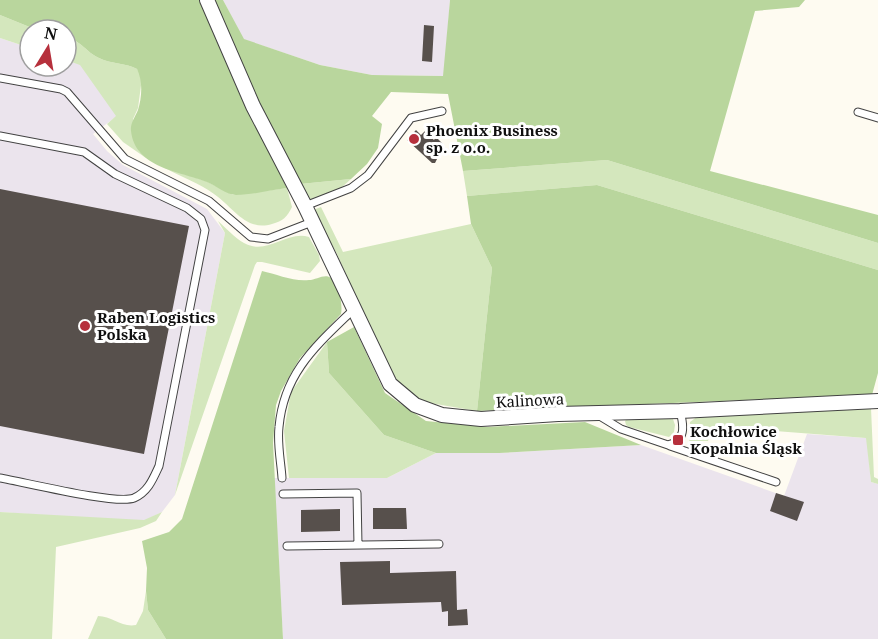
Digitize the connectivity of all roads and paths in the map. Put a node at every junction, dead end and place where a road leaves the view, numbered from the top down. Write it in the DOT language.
graph roads {
  1 [pos="207,0"];
  2 [pos="0,78"];
  3 [pos="442,111"];
  4 [pos="858,112"];
  5 [pos="878,118"];
  6 [pos="0,136"];
  7 [pos="305,206"];
  8 [pos="312,222"];
  9 [pos="354,309"];
  10 [pos="877,398"];
  11 [pos="680,411"];
  12 [pos="596,413"];
  13 [pos="668,445"];
  14 [pos="0,478"];
  15 [pos="282,478"];
  16 [pos="776,482"];
  17 [pos="283,494"];
  18 [pos="440,544"];
  19 [pos="358,545"];
  20 [pos="287,546"];
  1 -- 7 [label="street, Kalinowa"];
  2 -- 8 [label="lane"];
  3 -- 7 [label="lane"];
  4 -- 5 [label="lane"];
  6 -- 14 [label="lane"];
  7 -- 8 [label="street, Kalinowa"];
  8 -- 9 [label="street, Kalinowa"];
  9 -- 12 [label="street, Kalinowa"];
  9 -- 15 [label="lane"];
  10 -- 11 [label="street, Kalinowa"];
  11 -- 12 [label="street, Kalinowa"];
  11 -- 13 [label="lane"];
  12 -- 13 [label="lane"];
  13 -- 16 [label="lane"];
  17 -- 19 [label="lane"];
  18 -- 19 [label="lane"];
  19 -- 20 [label="lane"];
}
